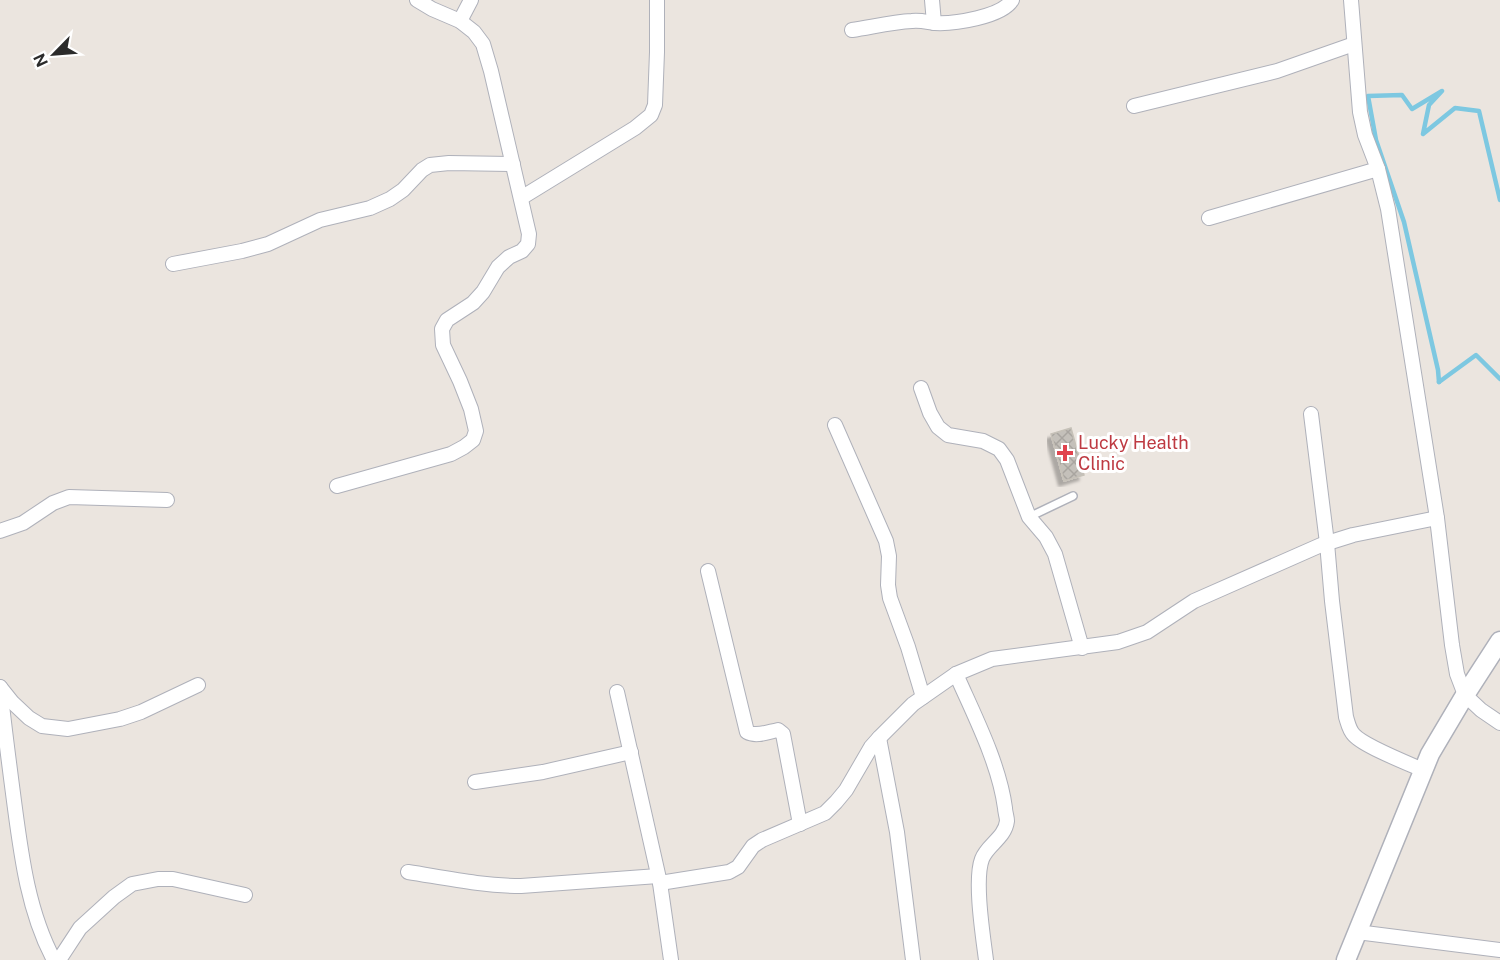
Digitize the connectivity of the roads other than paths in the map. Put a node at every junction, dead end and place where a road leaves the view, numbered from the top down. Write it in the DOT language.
graph roads {
  1 [pos="417,0"];
  2 [pos="471,0"];
  3 [pos="657,0"];
  4 [pos="932,0"];
  5 [pos="1012,0"];
  6 [pos="1351,0"];
  7 [pos="460,21"];
  8 [pos="934,23"];
  9 [pos="852,30"];
  10 [pos="1354,44"];
  11 [pos="1134,106"];
  12 [pos="513,164"];
  13 [pos="1378,169"];
  14 [pos="521,198"];
  15 [pos="1209,218"];
  16 [pos="172,264"];
  17 [pos="921,388"];
  18 [pos="1311,414"];
  19 [pos="835,425"];
  20 [pos="337,486"];
  21 [pos="1073,496"];
  22 [pos="167,500"];
  23 [pos="1029,517"];
  24 [pos="1437,518"];
  25 [pos="0,531"];
  26 [pos="1327,543"];
  27 [pos="708,571"];
  28 [pos="1500,641"];
  29 [pos="1082,648"];
  30 [pos="956,674"];
  31 [pos="198,685"];
  32 [pos="0,687"];
  33 [pos="617,692"];
  34 [pos="1465,695"];
  35 [pos="923,697"];
  36 [pos="1500,723"];
  37 [pos="879,738"];
  38 [pos="630,752"];
  39 [pos="1423,770"];
  40 [pos="475,782"];
  41 [pos="6,785"];
  42 [pos="800,824"];
  43 [pos="408,872"];
  44 [pos="659,879"];
  45 [pos="245,895"];
  46 [pos="1357,932"];
  47 [pos="1500,950"];
  48 [pos="54,960"];
  49 [pos="59,960"];
  50 [pos="671,960"];
  51 [pos="913,960"];
  52 [pos="986,960"];
  53 [pos="1346,960"];
  1 -- 7 [label="street"];
  2 -- 7 [label="street"];
  3 -- 14 [label="street"];
  4 -- 8 [label="street"];
  5 -- 8 [label="street"];
  6 -- 10 [label="street"];
  7 -- 12 [label="street"];
  8 -- 9 [label="street"];
  10 -- 11 [label="street"];
  10 -- 13 [label="street"];
  12 -- 14 [label="street"];
  12 -- 16 [label="street"];
  13 -- 15 [label="street"];
  13 -- 24 [label="street"];
  14 -- 20 [label="street"];
  17 -- 23 [label="street"];
  18 -- 26 [label="street"];
  19 -- 35 [label="street"];
  21 -- 23 [label="lane"];
  22 -- 25 [label="street"];
  23 -- 29 [label="street"];
  24 -- 26 [label="street"];
  24 -- 34 [label="street"];
  26 -- 29 [label="street"];
  26 -- 39 [label="street"];
  27 -- 42 [label="street"];
  28 -- 34 [label="main road"];
  29 -- 30 [label="street"];
  30 -- 35 [label="street"];
  30 -- 52 [label="street"];
  31 -- 32 [label="street"];
  32 -- 41 [label="street"];
  33 -- 38 [label="street"];
  34 -- 36 [label="street"];
  34 -- 39 [label="main road"];
  35 -- 37 [label="street"];
  37 -- 42 [label="street"];
  37 -- 51 [label="street"];
  38 -- 40 [label="street"];
  38 -- 44 [label="street"];
  39 -- 46 [label="main road"];
  41 -- 48 [label="street"];
  42 -- 44 [label="street"];
  43 -- 44 [label="street"];
  44 -- 50 [label="street"];
  45 -- 49 [label="street"];
  46 -- 47 [label="street"];
  46 -- 53 [label="main road"];
}
